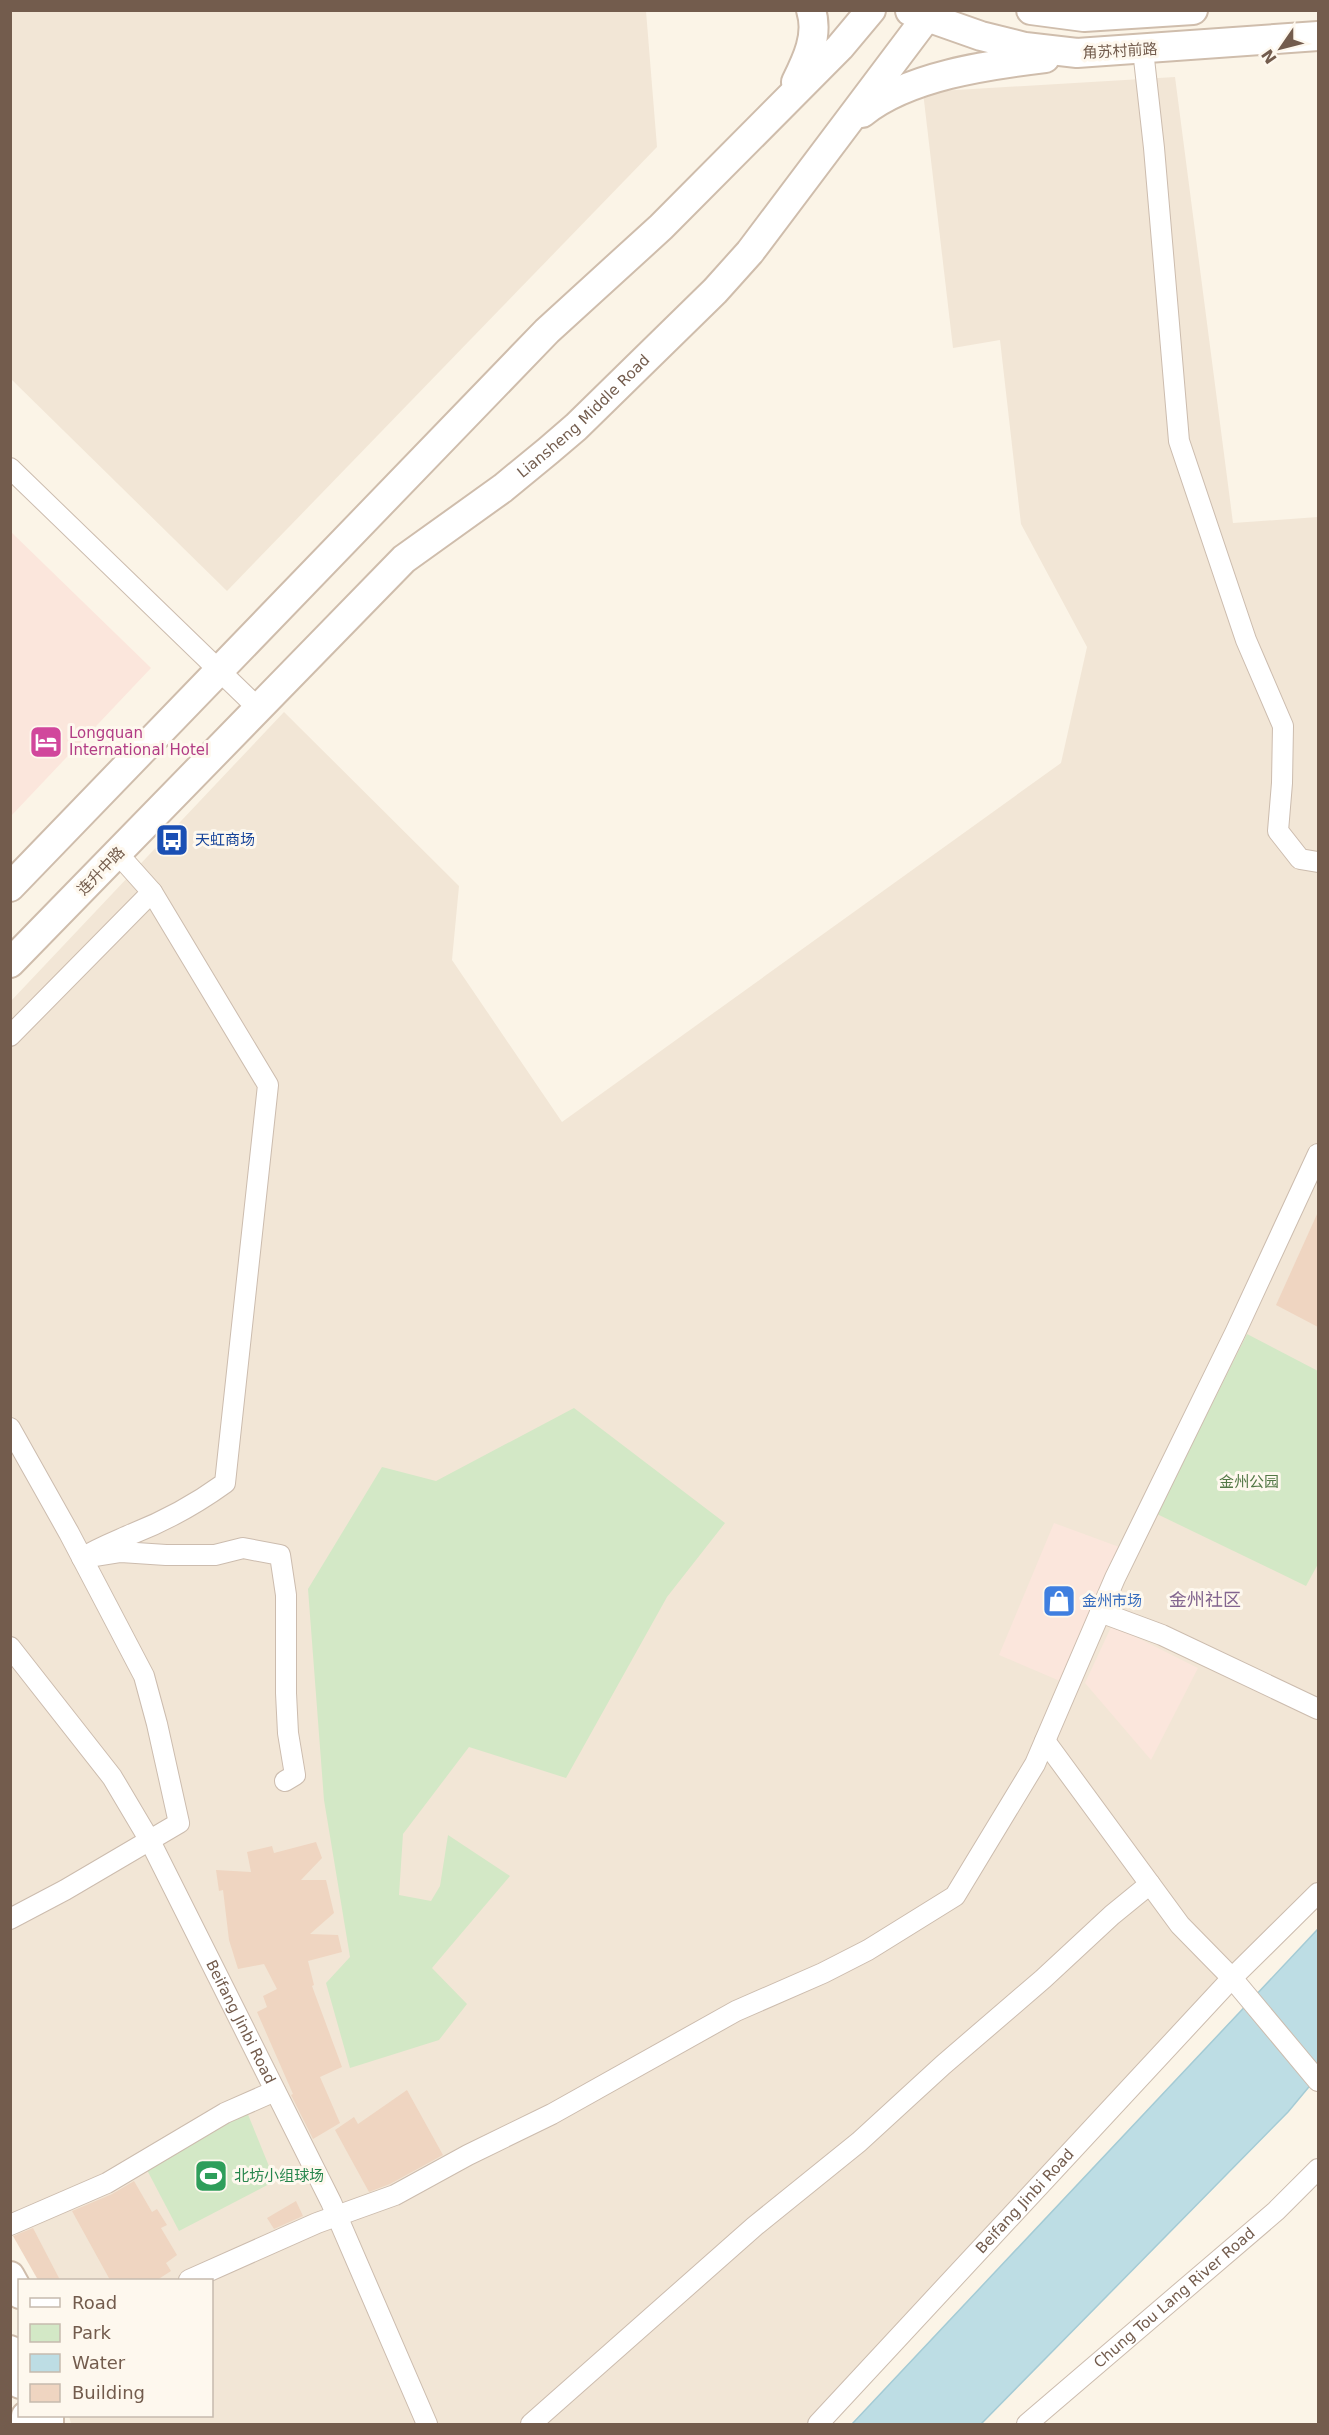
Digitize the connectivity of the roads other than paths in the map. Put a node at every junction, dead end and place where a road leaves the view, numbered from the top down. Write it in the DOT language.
graph roads {
  1 [pos="811,10"];
  2 [pos="871,10"];
  3 [pos="1031,10"];
  4 [pos="1193,10"];
  5 [pos="923,13"];
  6 [pos="1318,36"];
  7 [pos="1143,50"];
  8 [pos="1077,53"];
  9 [pos="785,103"];
  10 [pos="844,128"];
  11 [pos="10,468"];
  12 [pos="219,671"];
  13 [pos="259,710"];
  14 [pos="117,854"];
  15 [pos="1318,862"];
  16 [pos="10,887"];
  17 [pos="152,892"];
  18 [pos="10,963"];
  19 [pos="10,1036"];
  20 [pos="1318,1155"];
  21 [pos="10,1428"];
  22 [pos="82,1558"];
  23 [pos="1100,1612"];
  24 [pos="10,1647"];
  25 [pos="1318,1709"];
  26 [pos="1045,1741"];
  27 [pos="285,1781"];
  28 [pos="150,1841"];
  29 [pos="1150,1884"];
  30 [pos="1318,1893"];
  31 [pos="10,1919"];
  32 [pos="1233,1978"];
  33 [pos="1318,2081"];
  34 [pos="275,2091"];
  35 [pos="1318,2169"];
  36 [pos="337,2217"];
  37 [pos="10,2225"];
  38 [pos="10,2276"];
  39 [pos="191,2279"];
  40 [pos="18,2290"];
  41 [pos="10,2350"];
  42 [pos="18,2377"];
  43 [pos="427,2424"];
  44 [pos="531,2424"];
  45 [pos="818,2424"];
  46 [pos="1027,2424"];
  1 -- 9 [label="main road"];
  2 -- 9 [label="main road"];
  3 -- 4 [label="main road"];
  5 -- 8 [label="main road, 角苏村前路"];
  5 -- 10 [label="main road, Liansheng Middle Road"];
  6 -- 7 [label="main road, 角苏村前路"];
  7 -- 8 [label="main road, 角苏村前路"];
  7 -- 15 [label="street"];
  8 -- 10 [label="main road"];
  9 -- 12 [label="main road"];
  10 -- 13 [label="main road, Liansheng Middle Road"];
  11 -- 12 [label="street"];
  12 -- 13 [label="street"];
  12 -- 16 [label="main road"];
  13 -- 14 [label="main road, 连升中路"];
  14 -- 17 [label="street"];
  14 -- 18 [label="main road, 连升中路"];
  17 -- 19 [label="street"];
  17 -- 22 [label="street"];
  20 -- 23 [label="street"];
  21 -- 22 [label="street"];
  22 -- 27 [label="street"];
  22 -- 28 [label="street"];
  23 -- 25 [label="street"];
  23 -- 26 [label="street"];
  24 -- 28 [label="street, Beifang Jinbi Road"];
  26 -- 29 [label="street"];
  26 -- 36 [label="street"];
  28 -- 31 [label="street"];
  28 -- 34 [label="street, Beifang Jinbi Road"];
  29 -- 32 [label="street"];
  29 -- 44 [label="street"];
  30 -- 32 [label="street, Beifang Jinbi Road"];
  32 -- 33 [label="street"];
  32 -- 45 [label="street, Beifang Jinbi Road"];
  34 -- 36 [label="street, Beifang Jinbi Road"];
  34 -- 37 [label="street"];
  35 -- 46 [label="street, Chung Tou Lang River Road"];
  36 -- 39 [label="street"];
  36 -- 43 [label="street, Beifang Jinbi Road"];
  38 -- 40 [label="main road"];
  41 -- 42 [label="main road"];
}
